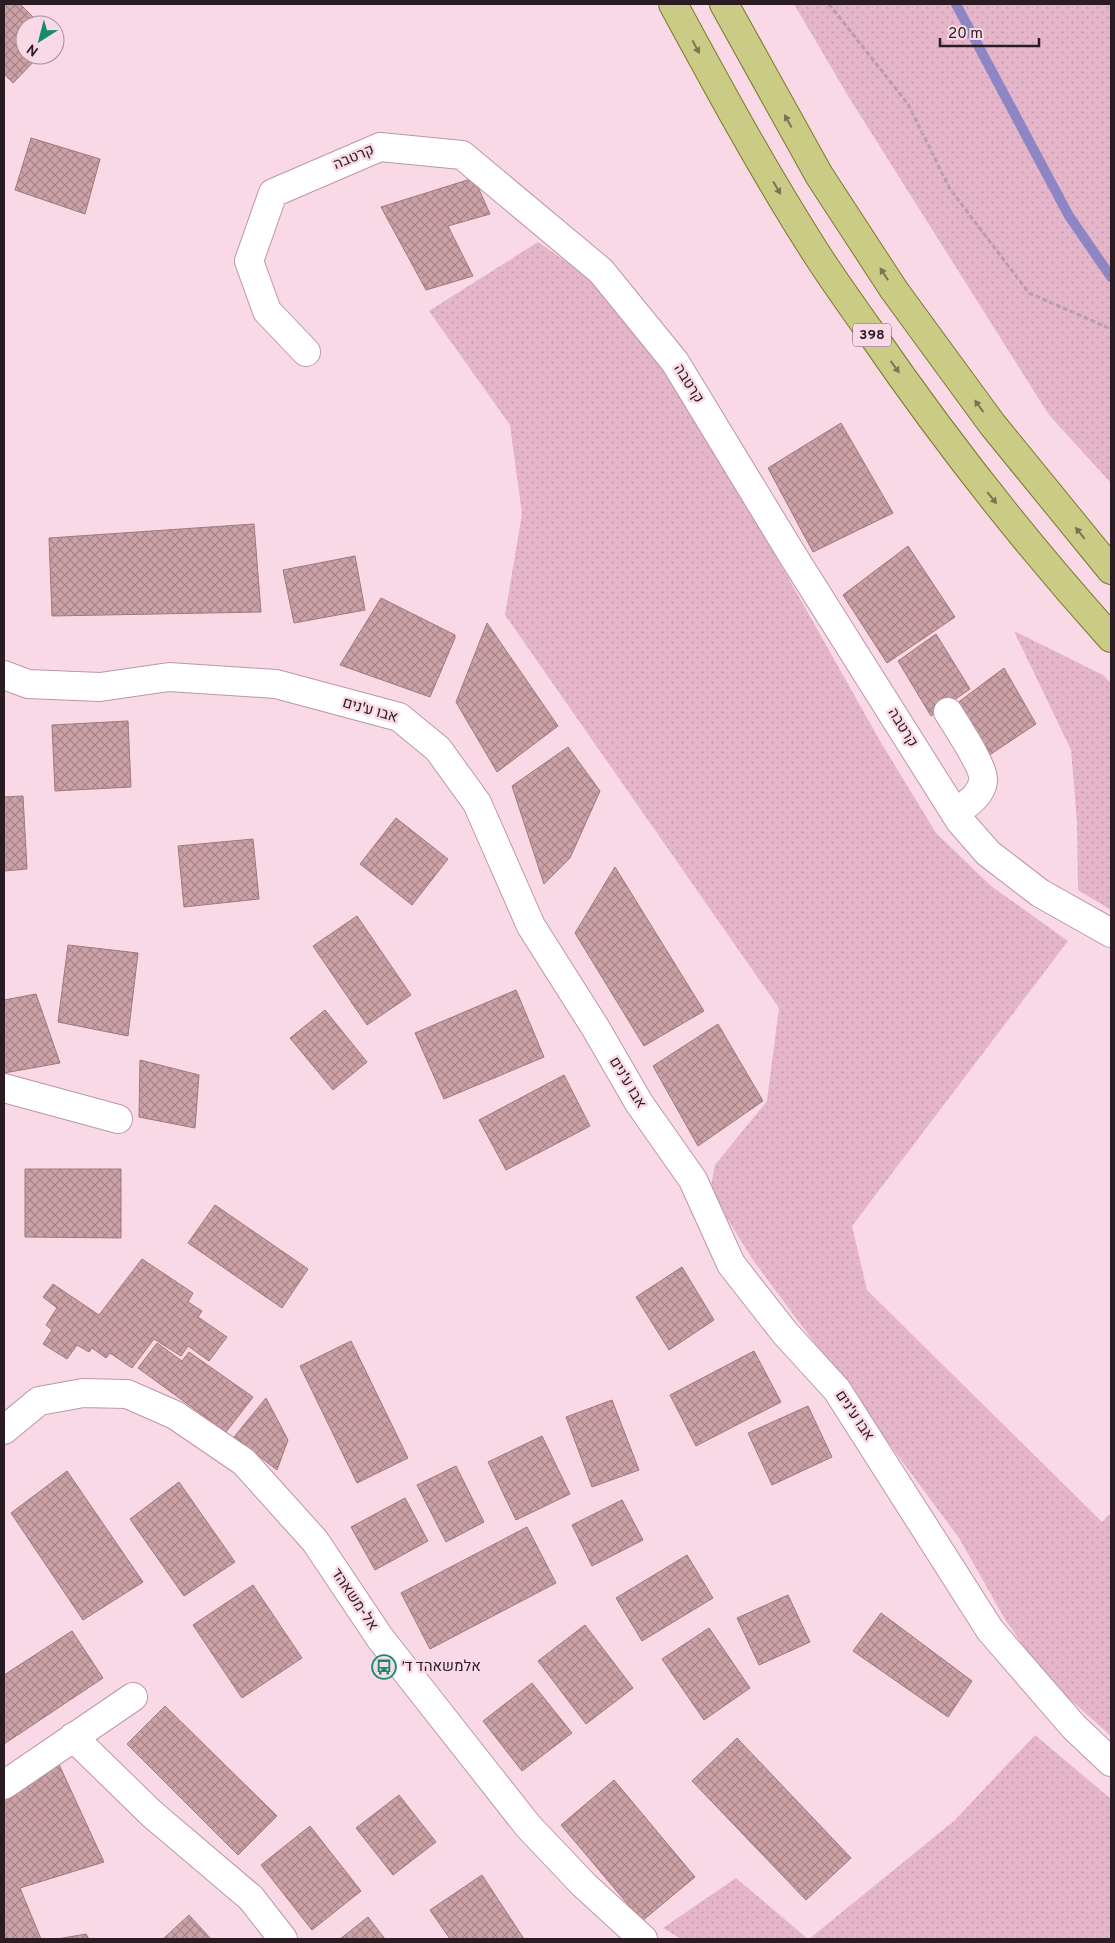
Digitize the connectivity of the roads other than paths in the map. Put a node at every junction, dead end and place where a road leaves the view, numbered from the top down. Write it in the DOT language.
graph roads {
  1 [pos="673,4"];
  2 [pos="724,4"];
  3 [pos="306,352"];
  4 [pos="1111,570"];
  5 [pos="1111,638"];
  6 [pos="4,675"];
  7 [pos="948,712"];
  8 [pos="955,813"];
  9 [pos="1111,933"];
  10 [pos="4,1088"];
  11 [pos="118,1119"];
  12 [pos="4,1430"];
  13 [pos="133,1697"];
  14 [pos="72,1738"];
  15 [pos="1111,1762"];
  16 [pos="4,1785"];
  17 [pos="283,1939"];
  18 [pos="643,1939"];
  1 -- 5 [label="main road, 398, one-way"];
  4 -- 2 [label="main road, one-way"];
  3 -- 8 [label="street, קרטבה"];
  6 -- 15 [label="street, אבו ע'נים"];
  7 -- 8 [label="street"];
  8 -- 9 [label="street, קרטבה"];
  10 -- 11 [label="street"];
  12 -- 18 [label="street, אל-משאהד"];
  13 -- 14 [label="street"];
  14 -- 16 [label="street"];
  14 -- 17 [label="street"];
}
